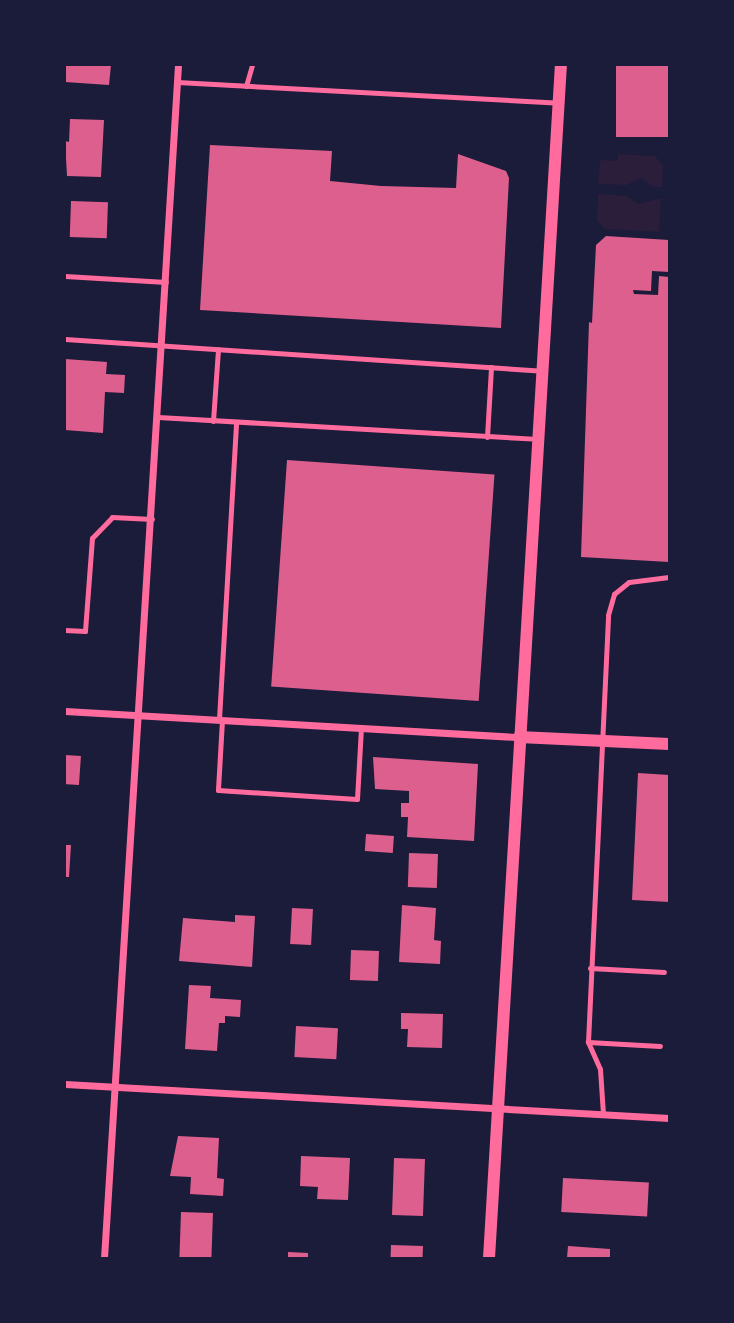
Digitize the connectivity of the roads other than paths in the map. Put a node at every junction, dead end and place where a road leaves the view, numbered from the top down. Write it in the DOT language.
graph roads {
  1 [pos="178,65"];
  2 [pos="251,65"];
  3 [pos="561,65"];
  4 [pos="177,82"];
  5 [pos="246,86"];
  6 [pos="559,103"];
  7 [pos="65,276"];
  8 [pos="166,282"];
  9 [pos="65,339"];
  10 [pos="163,345"];
  11 [pos="218,349"];
  12 [pos="491,367"];
  13 [pos="542,371"];
  14 [pos="158,417"];
  15 [pos="213,421"];
  16 [pos="236,422"];
  17 [pos="487,437"];
  18 [pos="537,439"];
  19 [pos="152,519"];
  20 [pos="669,577"];
  21 [pos="65,630"];
  22 [pos="65,711"];
  23 [pos="139,714"];
  24 [pos="220,720"];
  25 [pos="361,727"];
  26 [pos="519,737"];
  27 [pos="603,742"];
  28 [pos="669,744"];
  29 [pos="590,968"];
  30 [pos="664,972"];
  31 [pos="588,1042"];
  32 [pos="660,1046"];
  33 [pos="65,1084"];
  34 [pos="115,1086"];
  35 [pos="496,1108"];
  36 [pos="603,1114"];
  37 [pos="669,1118"];
  38 [pos="104,1258"];
  39 [pos="489,1258"];
  1 -- 4 [label="street"];
  2 -- 5 [label="lane"];
  3 -- 6 [label="street"];
  4 -- 5 [label="lane"];
  4 -- 8 [label="street"];
  5 -- 6 [label="lane"];
  6 -- 13 [label="street"];
  7 -- 8 [label="lane"];
  8 -- 10 [label="street"];
  9 -- 10 [label="lane"];
  10 -- 11 [label="lane"];
  10 -- 14 [label="street"];
  11 -- 12 [label="lane"];
  11 -- 15 [label="lane"];
  12 -- 13 [label="lane"];
  12 -- 17 [label="lane"];
  13 -- 18 [label="street"];
  14 -- 15 [label="lane"];
  14 -- 19 [label="street"];
  15 -- 16 [label="lane"];
  16 -- 17 [label="lane"];
  16 -- 24 [label="lane"];
  17 -- 18 [label="lane"];
  18 -- 26 [label="street"];
  19 -- 21 [label="lane"];
  19 -- 23 [label="street"];
  20 -- 27 [label="lane"];
  22 -- 23 [label="street"];
  23 -- 24 [label="street"];
  23 -- 34 [label="street"];
  24 -- 25 [label="street"];
  24 -- 25 [label="lane"];
  25 -- 26 [label="street"];
  26 -- 27 [label="street"];
  26 -- 35 [label="street"];
  27 -- 28 [label="street"];
  27 -- 29 [label="lane"];
  29 -- 30 [label="lane"];
  29 -- 31 [label="lane"];
  31 -- 32 [label="lane"];
  31 -- 36 [label="lane"];
  33 -- 34 [label="street"];
  34 -- 35 [label="street"];
  34 -- 38 [label="street"];
  35 -- 36 [label="street"];
  35 -- 39 [label="street"];
  36 -- 37 [label="street"];
}
